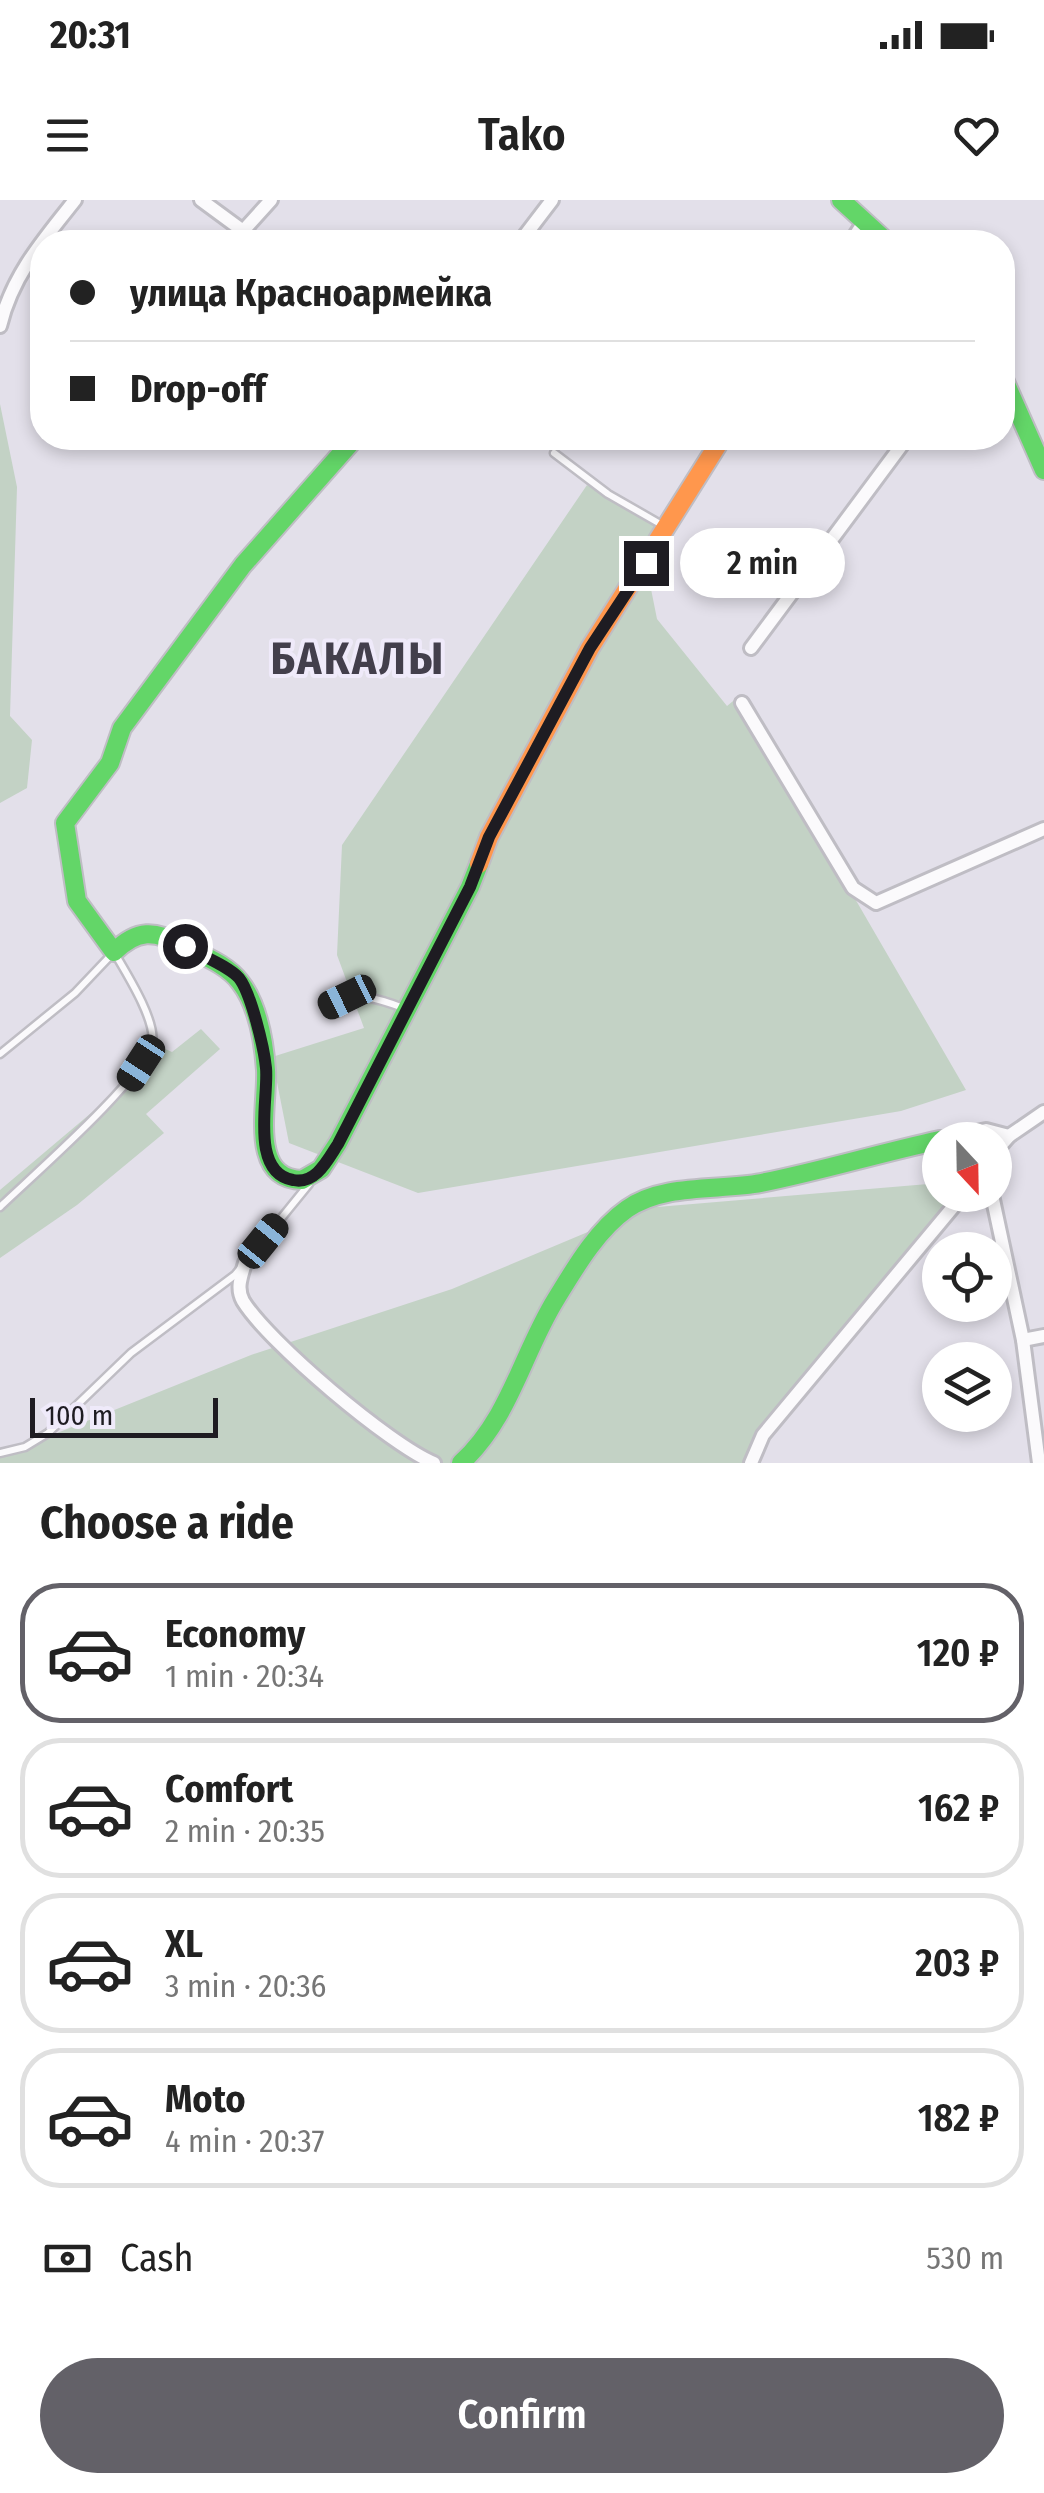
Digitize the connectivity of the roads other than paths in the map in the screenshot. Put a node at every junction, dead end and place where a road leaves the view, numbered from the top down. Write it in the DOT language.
graph roads {
  1 [pos="75,200"];
  2 [pos="202,200"];
  3 [pos="271,200"];
  4 [pos="552,200"];
  5 [pos="841,200"];
  6 [pos="864,222"];
  7 [pos="54,230"];
  8 [pos="243,230"];
  9 [pos="529,230"];
  10 [pos="859,230"];
  11 [pos="873,230"];
  12 [pos="30,256"];
  13 [pos="0,326"];
  14 [pos="1015,405"];
  15 [pos="344,450"];
  16 [pos="714,450"];
  17 [pos="897,450"];
  18 [pos="554,454"];
  19 [pos="1044,470"];
  20 [pos="664,526"];
  21 [pos="751,648"];
  22 [pos="742,702"];
  23 [pos="1044,829"];
  24 [pos="114,952"];
  25 [pos="327,1006"];
  26 [pos="407,1009"];
  27 [pos="0,1054"];
  28 [pos="1044,1112"];
  29 [pos="1012,1134"];
  30 [pos="922,1144"];
  31 [pos="320,1172"];
  32 [pos="0,1207"];
  33 [pos="948,1212"];
  34 [pos="996,1212"];
  35 [pos="245,1263"];
  36 [pos="1044,1336"];
  37 [pos="1023,1340"];
  38 [pos="0,1452"];
  39 [pos="434,1463"];
  40 [pos="461,1463"];
  41 [pos="751,1463"];
  42 [pos="1039,1463"];
  1 -- 7 [label="street"];
  2 -- 8 [label="street"];
  3 -- 8 [label="street"];
  4 -- 9 [label="street"];
  5 -- 6 [label="street"];
  6 -- 10 [label="street"];
  6 -- 11 [label="street"];
  12 -- 13 [label="street"];
  14 -- 19 [label="street"];
  15 -- 24 [label="street"];
  16 -- 20 [label="street"];
  17 -- 21 [label="street"];
  18 -- 20 [label="lane"];
  20 -- 26 [label="street"];
  22 -- 23 [label="street"];
  24 -- 27 [label="lane"];
  24 -- 31 [label="street"];
  24 -- 32 [label="lane"];
  25 -- 26 [label="lane"];
  26 -- 31 [label="street"];
  28 -- 29 [label="street"];
  30 -- 40 [label="street"];
  31 -- 35 [label="lane"];
  33 -- 41 [label="street"];
  34 -- 37 [label="street"];
  35 -- 38 [label="lane"];
  35 -- 39 [label="street"];
  36 -- 37 [label="street"];
  37 -- 42 [label="street"];
}
